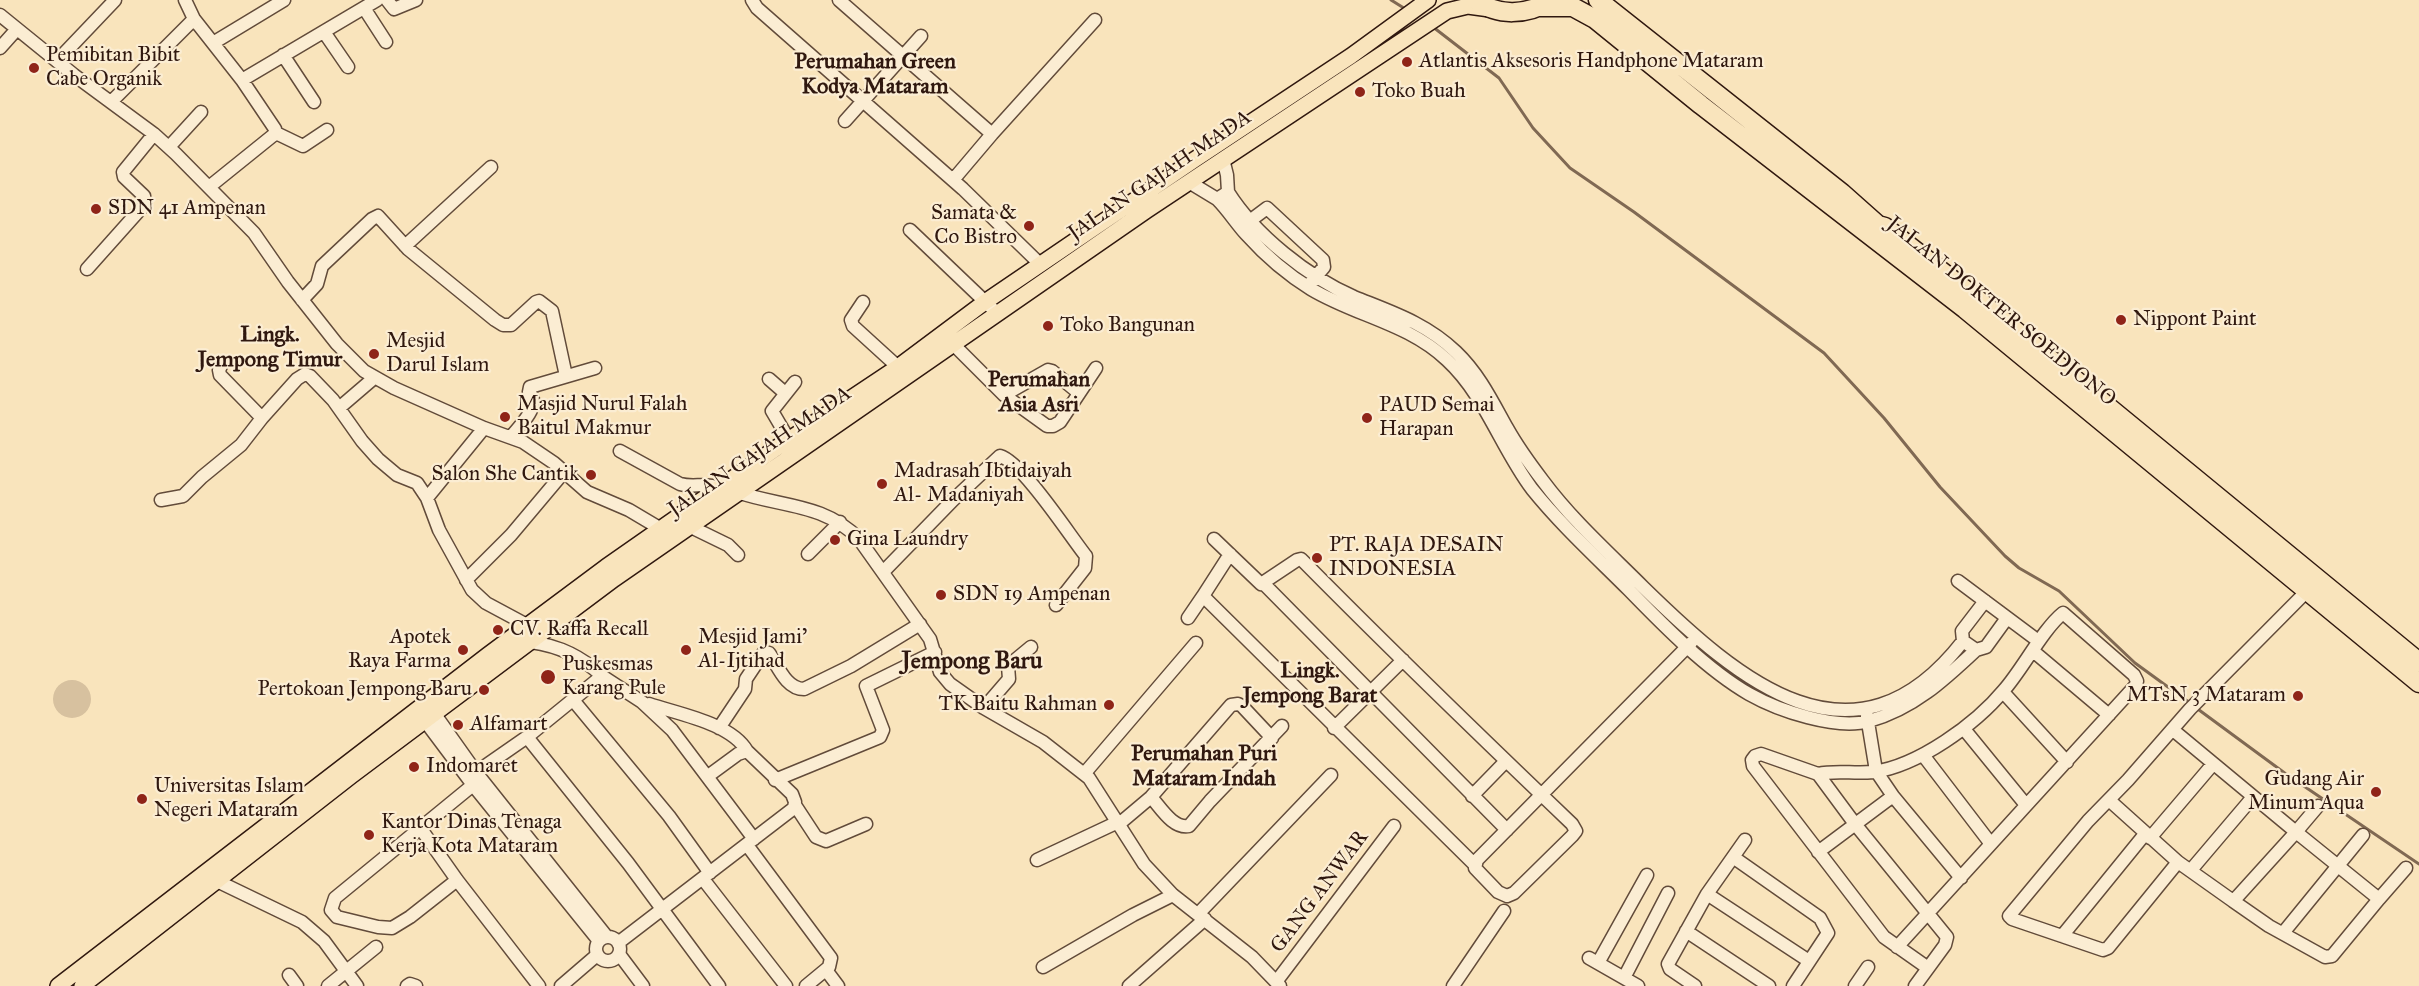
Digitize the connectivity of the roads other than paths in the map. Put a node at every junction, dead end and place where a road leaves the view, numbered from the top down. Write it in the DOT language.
graph roads {
  1 [pos="115,0"];
  2 [pos="185,0"];
  3 [pos="284,0"];
  4 [pos="377,0"];
  5 [pos="387,0"];
  6 [pos="416,0"];
  7 [pos="752,0"];
  8 [pos="839,0"];
  9 [pos="1598,0"];
  10 [pos="1424,3"];
  11 [pos="1484,4"];
  12 [pos="1545,4"];
  13 [pos="364,8"];
  14 [pos="0,15"];
  15 [pos="194,19"];
  16 [pos="1095,21"];
  17 [pos="17,29"];
  18 [pos="324,32"];
  19 [pos="921,36"];
  20 [pos="386,42"];
  21 [pos="213,43"];
  22 [pos="0,48"];
  23 [pos="283,55"];
  24 [pos="903,57"];
  25 [pos="57,61"];
  26 [pos="348,67"];
  27 [pos="242,80"];
  28 [pos="863,100"];
  29 [pos="111,102"];
  30 [pos="314,102"];
  31 [pos="201,112"];
  32 [pos="845,121"];
  33 [pos="327,130"];
  34 [pos="274,133"];
  35 [pos="154,134"];
  36 [pos="992,134"];
  37 [pos="169,147"];
  38 [pos="1223,159"];
  39 [pos="1194,160"];
  40 [pos="491,167"];
  41 [pos="1203,172"];
  42 [pos="953,180"];
  43 [pos="1189,182"];
  44 [pos="209,187"];
  45 [pos="1222,196"];
  46 [pos="1251,220"];
  47 [pos="1285,224"];
  48 [pos="910,230"];
  49 [pos="1270,239"];
  50 [pos="405,246"];
  51 [pos="1041,265"];
  52 [pos="87,269"];
  53 [pos="1312,282"];
  54 [pos="302,300"];
  55 [pos="862,302"];
  56 [pos="985,302"];
  57 [pos="1969,302"];
  58 [pos="998,314"];
  59 [pos="954,345"];
  60 [pos="221,366"];
  61 [pos="898,367"];
  62 [pos="595,368"];
  63 [pos="1096,368"];
  64 [pos="565,370"];
  65 [pos="374,378"];
  66 [pos="769,379"];
  67 [pos="795,382"];
  68 [pos="785,393"];
  69 [pos="1078,393"];
  70 [pos="1004,395"];
  71 [pos="339,408"];
  72 [pos="262,418"];
  73 [pos="484,428"];
  74 [pos="511,437"];
  75 [pos="789,440"];
  76 [pos="620,451"];
  77 [pos="779,455"];
  78 [pos="564,472"];
  79 [pos="2187,483"];
  80 [pos="719,488"];
  81 [pos="737,492"];
  82 [pos="427,498"];
  83 [pos="161,500"];
  84 [pos="1559,510"];
  85 [pos="840,522"];
  86 [pos="689,525"];
  87 [pos="661,529"];
  88 [pos="1214,539"];
  89 [pos="808,554"];
  90 [pos="1230,554"];
  91 [pos="738,555"];
  92 [pos="883,572"];
  93 [pos="610,573"];
  94 [pos="466,580"];
  95 [pos="1958,581"];
  96 [pos="1264,585"];
  97 [pos="2307,591"];
  98 [pos="1203,596"];
  99 [pos="1985,601"];
  100 [pos="1056,605"];
  101 [pos="1188,618"];
  102 [pos="2007,618"];
  103 [pos="920,624"];
  104 [pos="527,625"];
  105 [pos="1696,637"];
  106 [pos="2033,637"];
  107 [pos="1963,640"];
  108 [pos="531,642"];
  109 [pos="1196,643"];
  110 [pos="1031,647"];
  111 [pos="1688,647"];
  112 [pos="1976,650"];
  113 [pos="2033,651"];
  114 [pos="935,652"];
  115 [pos="1402,660"];
  116 [pos="2419,662"];
  117 [pos="476,673"];
  118 [pos="602,675"];
  119 [pos="2419,683"];
  120 [pos="2003,692"];
  121 [pos="1369,693"];
  122 [pos="573,699"];
  123 [pos="642,702"];
  124 [pos="984,708"];
  125 [pos="1866,715"];
  126 [pos="2109,715"];
  127 [pos="429,717"];
  128 [pos="1282,726"];
  129 [pos="719,728"];
  130 [pos="1334,728"];
  131 [pos="1964,729"];
  132 [pos="2173,730"];
  133 [pos="527,737"];
  134 [pos="1272,738"];
  135 [pos="747,751"];
  136 [pos="371,754"];
  137 [pos="1923,755"];
  138 [pos="1506,761"];
  139 [pos="2067,762"];
  140 [pos="2213,764"];
  141 [pos="1876,771"];
  142 [pos="1084,774"];
  143 [pos="1818,774"];
  144 [pos="1331,775"];
  145 [pos="708,776"];
  146 [pos="472,778"];
  147 [pos="775,780"];
  148 [pos="1472,796"];
  149 [pos="1542,796"];
  150 [pos="1893,796"];
  151 [pos="1151,797"];
  152 [pos="2253,797"];
  153 [pos="2109,800"];
  154 [pos="2026,805"];
  155 [pos="2318,806"];
  156 [pos="791,809"];
  157 [pos="1119,823"];
  158 [pos="866,824"];
  159 [pos="1855,824"];
  160 [pos="1394,826"];
  161 [pos="421,829"];
  162 [pos="1507,831"];
  163 [pos="2296,832"];
  164 [pos="2148,836"];
  165 [pos="2363,836"];
  166 [pos="1745,840"];
  167 [pos="750,842"];
  168 [pos="1991,844"];
  169 [pos="1818,852"];
  170 [pos="1733,857"];
  171 [pos="1037,860"];
  172 [pos="2178,862"];
  173 [pos="1475,866"];
  174 [pos="2337,866"];
  175 [pos="2406,868"];
  176 [pos="2191,870"];
  177 [pos="1647,875"];
  178 [pos="706,876"];
  179 [pos="1960,878"];
  180 [pos="457,880"];
  181 [pos="217,881"];
  182 [pos="1668,893"];
  183 [pos="1707,894"];
  184 [pos="1173,895"];
  185 [pos="2379,899"];
  186 [pos="2233,901"];
  187 [pos="663,908"];
  188 [pos="1504,911"];
  189 [pos="1929,912"];
  190 [pos="1202,916"];
  191 [pos="1686,931"];
  192 [pos="2283,933"];
  193 [pos="2062,936"];
  194 [pos="376,947"];
  195 [pos="611,947"];
  196 [pos="1897,947"];
  197 [pos="1809,961"];
  198 [pos="1043,967"];
  199 [pos="1868,967"];
  200 [pos="1928,968"];
  201 [pos="826,970"];
  202 [pos="346,972"];
  203 [pos="289,975"];
  204 [pos="1625,976"];
  205 [pos="1278,984"];
  206 [pos="58,986"];
  207 [pos="82,986"];
  208 [pos="297,986"];
  209 [pos="328,986"];
  210 [pos="357,986"];
  211 [pos="407,986"];
  212 [pos="416,986"];
  213 [pos="539,986"];
  214 [pos="561,986"];
  215 [pos="633,986"];
  216 [pos="643,986"];
  217 [pos="719,986"];
  218 [pos="786,986"];
  219 [pos="806,986"];
  220 [pos="838,986"];
  221 [pos="1129,986"];
  222 [pos="1453,986"];
  223 [pos="1638,986"];
  224 [pos="1695,986"];
  225 [pos="1769,986"];
  226 [pos="1793,986"];
  227 [pos="1855,986"];
  228 [pos="1915,986"];
  1 -- 25 [label="street"];
  2 -- 15 [label="street"];
  3 -- 21 [label="street"];
  4 -- 13 [label="street"];
  5 -- 6 [label="street"];
  7 -- 28 [label="street"];
  8 -- 24 [label="street"];
  9 -- 57 [label="highway, JALAN DOKTER SOEDJONO"];
  10 -- 39 [label="main road, JALAN GAJAH MADA"];
  11 -- 12 [label="highway, JALAN DOKTER SOEDJONO"];
  11 -- 38 [label="main road, JALAN GAJAH MADA"];
  12 -- 57 [label="highway, JALAN DOKTER SOEDJONO"];
  13 -- 18 [label="street"];
  13 -- 20 [label="street"];
  14 -- 17 [label="street"];
  15 -- 21 [label="street"];
  15 -- 29 [label="street"];
  16 -- 36 [label="street"];
  17 -- 22 [label="street"];
  17 -- 25 [label="street"];
  18 -- 23 [label="street"];
  18 -- 26 [label="street"];
  19 -- 24 [label="street"];
  21 -- 27 [label="street"];
  23 -- 27 [label="street"];
  23 -- 30 [label="street"];
  24 -- 28 [label="street"];
  24 -- 36 [label="street"];
  25 -- 29 [label="street"];
  27 -- 34 [label="street"];
  28 -- 32 [label="street"];
  28 -- 42 [label="street"];
  29 -- 35 [label="street"];
  31 -- 37 [label="street"];
  33 -- 34 [label="street"];
  34 -- 44 [label="street"];
  35 -- 37 [label="street"];
  35 -- 52 [label="street"];
  36 -- 42 [label="street"];
  37 -- 44 [label="street"];
  38 -- 41 [label="main road, JALAN GAJAH MADA"];
  38 -- 45 [label="street"];
  39 -- 41 [label="main road"];
  39 -- 51 [label="main road, JALAN GAJAH MADA"];
  40 -- 50 [label="street"];
  41 -- 43 [label="main road, JALAN GAJAH MADA"];
  42 -- 51 [label="street"];
  43 -- 45 [label="street"];
  43 -- 58 [label="main road, JALAN GAJAH MADA"];
  44 -- 54 [label="street"];
  45 -- 46 [label="street"];
  45 -- 53 [label="street"];
  46 -- 47 [label="street"];
  46 -- 49 [label="street"];
  47 -- 49 [label="street"];
  47 -- 53 [label="street"];
  48 -- 56 [label="street"];
  49 -- 53 [label="street"];
  50 -- 54 [label="street"];
  50 -- 64 [label="street"];
  51 -- 56 [label="main road, JALAN GAJAH MADA"];
  53 -- 84 [label="street"];
  54 -- 65 [label="street"];
  55 -- 61 [label="street"];
  56 -- 58 [label="street"];
  56 -- 61 [label="main road, JALAN GAJAH MADA"];
  57 -- 79 [label="highway, JALAN DOKTER SOEDJONO"];
  58 -- 59 [label="main road, JALAN GAJAH MADA"];
  59 -- 70 [label="street"];
  59 -- 77 [label="main road, JALAN GAJAH MADA"];
  60 -- 72 [label="street"];
  61 -- 75 [label="main road, JALAN GAJAH MADA"];
  62 -- 64 [label="street"];
  63 -- 69 [label="street"];
  64 -- 74 [label="street"];
  65 -- 71 [label="street"];
  65 -- 73 [label="street"];
  66 -- 68 [label="street"];
  67 -- 68 [label="street"];
  68 -- 75 [label="street"];
  69 -- 70 [label="street"];
  69 -- 70 [label="street"];
  71 -- 72 [label="street"];
  71 -- 82 [label="street"];
  72 -- 83 [label="street"];
  73 -- 74 [label="street"];
  73 -- 82 [label="street"];
  74 -- 78 [label="street"];
  75 -- 77 [label="main road, JALAN GAJAH MADA"];
  76 -- 80 [label="street"];
  77 -- 80 [label="main road, JALAN GAJAH MADA"];
  77 -- 81 [label="main road, JALAN GAJAH MADA"];
  78 -- 87 [label="street"];
  78 -- 94 [label="street"];
  79 -- 97 [label="highway, JALAN DOKTER SOEDJONO"];
  79 -- 116 [label="highway, JALAN DOKTER SOEDJONO"];
  80 -- 87 [label="main road, JALAN GAJAH MADA"];
  81 -- 85 [label="street"];
  81 -- 86 [label="main road, JALAN GAJAH MADA"];
  82 -- 94 [label="street"];
  84 -- 105 [label="street"];
  84 -- 111 [label="street"];
  85 -- 89 [label="street"];
  85 -- 92 [label="street"];
  86 -- 91 [label="street"];
  86 -- 93 [label="main road, JALAN GAJAH MADA"];
  87 -- 93 [label="main road, JALAN GAJAH MADA"];
  88 -- 90 [label="street"];
  90 -- 96 [label="street"];
  90 -- 98 [label="street"];
  92 -- 100 [label="street"];
  92 -- 103 [label="street"];
  93 -- 104 [label="main road, JALAN GAJAH MADA"];
  93 -- 108 [label="main road, JALAN GAJAH MADA"];
  94 -- 104 [label="street"];
  95 -- 99 [label="street"];
  96 -- 115 [label="street"];
  96 -- 121 [label="street"];
  97 -- 119 [label="highway, JALAN DOKTER SOEDJONO"];
  97 -- 132 [label="street"];
  98 -- 101 [label="street"];
  98 -- 130 [label="street"];
  99 -- 102 [label="street"];
  99 -- 107 [label="street"];
  102 -- 106 [label="street"];
  102 -- 112 [label="street"];
  103 -- 114 [label="street"];
  103 -- 129 [label="street"];
  104 -- 117 [label="main road, JALAN GAJAH MADA"];
  105 -- 111 [label="street"];
  105 -- 125 [label="street"];
  107 -- 112 [label="street"];
  107 -- 125 [label="street"];
  108 -- 117 [label="main road, JALAN GAJAH MADA"];
  108 -- 118 [label="street"];
  109 -- 142 [label="street"];
  110 -- 124 [label="street"];
  111 -- 125 [label="street"];
  111 -- 149 [label="street"];
  112 -- 125 [label="street"];
  113 -- 120 [label="street"];
  113 -- 126 [label="street"];
  113 -- 126 [label="street"];
  114 -- 124 [label="street"];
  114 -- 147 [label="street"];
  115 -- 121 [label="street"];
  115 -- 138 [label="street"];
  117 -- 127 [label="main road, JALAN GAJAH MADA"];
  117 -- 136 [label="main road, JALAN GAJAH MADA"];
  118 -- 122 [label="street"];
  118 -- 123 [label="street"];
  120 -- 131 [label="street"];
  120 -- 139 [label="street"];
  121 -- 130 [label="street"];
  121 -- 148 [label="street"];
  122 -- 133 [label="street"];
  122 -- 178 [label="street"];
  123 -- 129 [label="street"];
  123 -- 145 [label="street"];
  124 -- 142 [label="street"];
  125 -- 141 [label="street"];
  126 -- 139 [label="street"];
  127 -- 136 [label="main road, JALAN GAJAH MADA"];
  127 -- 146 [label="street"];
  128 -- 134 [label="street"];
  129 -- 135 [label="street"];
  130 -- 173 [label="street"];
  131 -- 137 [label="street"];
  131 -- 154 [label="street"];
  132 -- 140 [label="street"];
  132 -- 153 [label="street"];
  133 -- 146 [label="street"];
  133 -- 187 [label="street"];
  134 -- 151 [label="street"];
  134 -- 151 [label="street"];
  135 -- 145 [label="street"];
  135 -- 147 [label="street"];
  136 -- 181 [label="main road, JALAN GAJAH MADA"];
  136 -- 206 [label="main road, JALAN GAJAH MADA"];
  137 -- 141 [label="street"];
  137 -- 168 [label="street"];
  138 -- 148 [label="street"];
  138 -- 149 [label="street"];
  139 -- 154 [label="street"];
  140 -- 152 [label="street"];
  140 -- 164 [label="street"];
  141 -- 143 [label="street"];
  141 -- 150 [label="street"];
  142 -- 157 [label="street"];
  143 -- 159 [label="street"];
  143 -- 169 [label="street"];
  144 -- 190 [label="street"];
  145 -- 167 [label="street"];
  146 -- 161 [label="street"];
  146 -- 195 [label="street"];
  147 -- 156 [label="street"];
  148 -- 162 [label="street"];
  149 -- 162 [label="street"];
  149 -- 173 [label="street"];
  150 -- 159 [label="street"];
  150 -- 179 [label="street"];
  151 -- 157 [label="street"];
  152 -- 163 [label="street"];
  152 -- 176 [label="street"];
  153 -- 164 [label="street"];
  153 -- 193 [label="street"];
  154 -- 168 [label="street"];
  155 -- 163 [label="street"];
  156 -- 158 [label="street"];
  156 -- 167 [label="street"];
  157 -- 171 [label="street"];
  157 -- 184 [label="street"];
  159 -- 169 [label="street"];
  159 -- 189 [label="street"];
  160 -- 205 [label="street, GANG ANWAR"];
  161 -- 180 [label="street"];
  161 -- 180 [label="street"];
  162 -- 173 [label="street"];
  163 -- 174 [label="street"];
  163 -- 186 [label="street"];
  164 -- 172 [label="street"];
  164 -- 193 [label="street"];
  165 -- 174 [label="street"];
  166 -- 170 [label="street"];
  167 -- 178 [label="street"];
  167 -- 201 [label="street"];
  168 -- 179 [label="street"];
  169 -- 196 [label="street"];
  170 -- 183 [label="street"];
  170 -- 197 [label="street"];
  172 -- 176 [label="street"];
  172 -- 193 [label="street"];
  174 -- 185 [label="street"];
  174 -- 192 [label="street"];
  175 -- 185 [label="street"];
  176 -- 186 [label="street"];
  177 -- 204 [label="street"];
  178 -- 187 [label="street"];
  178 -- 218 [label="street"];
  179 -- 189 [label="street"];
  180 -- 213 [label="street"];
  181 -- 202 [label="street"];
  181 -- 207 [label="main road, JALAN GAJAH MADA"];
  182 -- 204 [label="street"];
  183 -- 191 [label="street"];
  183 -- 197 [label="street"];
  184 -- 190 [label="street"];
  184 -- 198 [label="street"];
  185 -- 192 [label="street"];
  186 -- 192 [label="street"];
  187 -- 195 [label="street"];
  187 -- 217 [label="street"];
  188 -- 222 [label="street"];
  189 -- 196 [label="street"];
  189 -- 200 [label="street"];
  190 -- 205 [label="street"];
  190 -- 221 [label="street"];
  191 -- 224 [label="street"];
  191 -- 225 [label="street"];
  194 -- 202 [label="street"];
  195 -- 214 [label="street"];
  195 -- 215 [label="street"];
  195 -- 216 [label="street"];
  196 -- 200 [label="street"];
  197 -- 226 [label="street"];
  199 -- 227 [label="street"];
  200 -- 228 [label="street"];
  201 -- 219 [label="street"];
  201 -- 220 [label="street"];
  202 -- 209 [label="street"];
  202 -- 210 [label="street"];
  203 -- 208 [label="street"];
  204 -- 223 [label="street"];
  211 -- 212 [label="street"];
}
